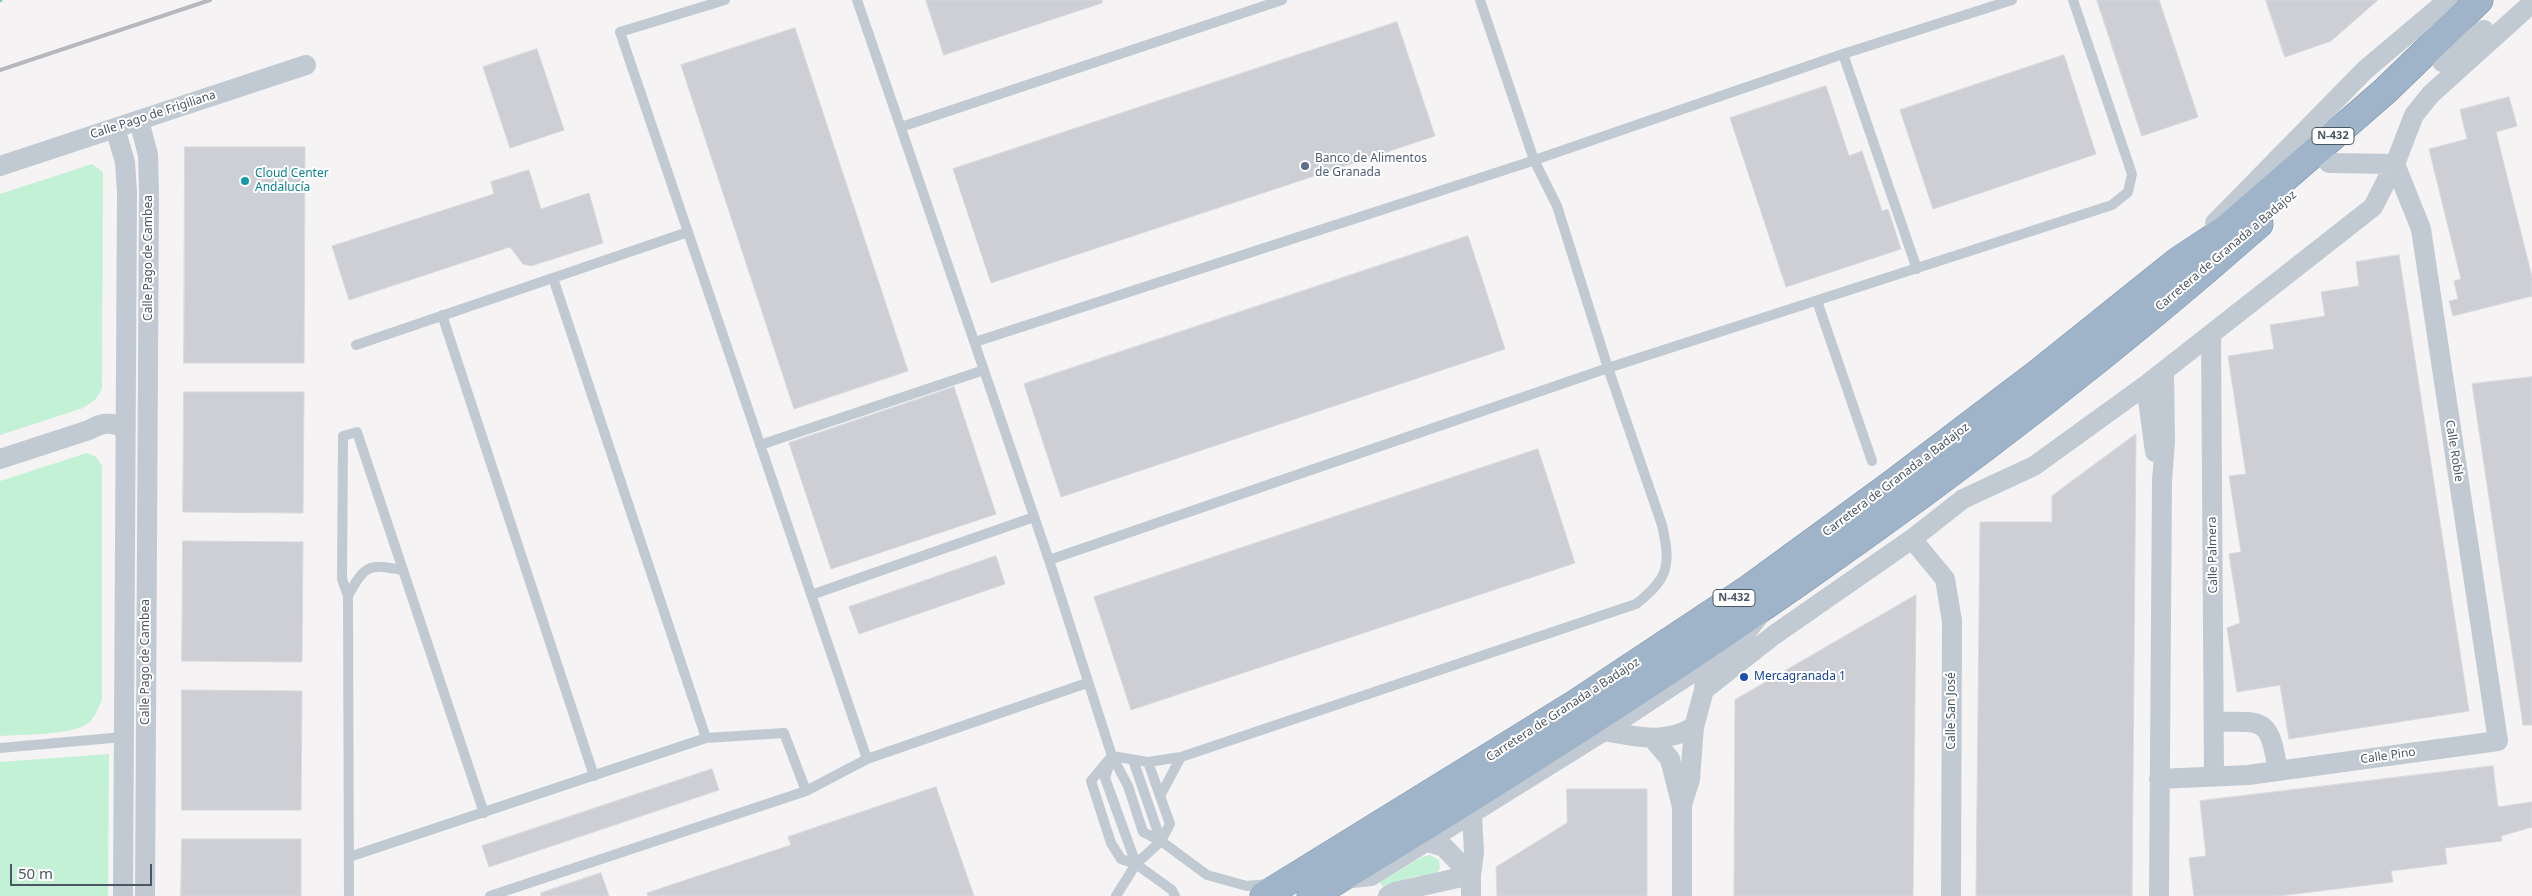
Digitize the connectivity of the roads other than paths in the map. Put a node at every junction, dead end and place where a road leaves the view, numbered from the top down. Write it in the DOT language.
graph roads {
  1 [pos="725,0"];
  2 [pos="857,0"];
  3 [pos="1282,0"];
  4 [pos="1480,0"];
  5 [pos="2012,0"];
  6 [pos="2073,0"];
  7 [pos="2448,0"];
  8 [pos="2479,0"];
  9 [pos="2500,0"];
  10 [pos="2517,0"];
  11 [pos="2532,3"];
  12 [pos="1843,54"];
  13 [pos="2442,62"];
  14 [pos="306,65"];
  15 [pos="139,120"];
  16 [pos="901,127"];
  17 [pos="115,128"];
  18 [pos="1534,160"];
  19 [pos="2329,163"];
  20 [pos="2395,164"];
  21 [pos="0,166"];
  22 [pos="688,232"];
  23 [pos="2178,261"];
  24 [pos="1917,269"];
  25 [pos="553,278"];
  26 [pos="1817,301"];
  27 [pos="442,315"];
  28 [pos="2211,335"];
  29 [pos="975,342"];
  30 [pos="356,344"];
  31 [pos="1608,368"];
  32 [pos="984,370"];
  33 [pos="2164,371"];
  34 [pos="2146,385"];
  35 [pos="124,428"];
  36 [pos="148,428"];
  37 [pos="760,445"];
  38 [pos="0,458"];
  39 [pos="1872,461"];
  40 [pos="2162,481"];
  41 [pos="1034,517"];
  42 [pos="1912,539"];
  43 [pos="1048,560"];
  44 [pos="402,570"];
  45 [pos="811,595"];
  46 [pos="348,596"];
  47 [pos="1770,602"];
  48 [pos="1707,663"];
  49 [pos="1087,683"];
  50 [pos="1704,690"];
  51 [pos="2214,722"];
  52 [pos="1694,727"];
  53 [pos="1604,731"];
  54 [pos="123,737"];
  55 [pos="706,738"];
  56 [pos="1653,739"];
  57 [pos="2498,741"];
  58 [pos="0,748"];
  59 [pos="1112,756"];
  60 [pos="1181,757"];
  61 [pos="867,759"];
  62 [pos="1133,760"];
  63 [pos="1148,762"];
  64 [pos="2278,771"];
  65 [pos="2214,774"];
  66 [pos="594,776"];
  67 [pos="2159,778"];
  68 [pos="806,791"];
  69 [pos="1160,796"];
  70 [pos="1682,807"];
  71 [pos="484,812"];
  72 [pos="1472,814"];
  73 [pos="1161,841"];
  74 [pos="1427,842"];
  75 [pos="349,858"];
  76 [pos="1136,864"];
  77 [pos="1471,875"];
  78 [pos="1336,880"];
  79 [pos="1275,889"];
  80 [pos="122,896"];
  81 [pos="145,896"];
  82 [pos="349,896"];
  83 [pos="490,896"];
  84 [pos="1116,896"];
  85 [pos="1175,896"];
  86 [pos="1311,896"];
  87 [pos="1388,896"];
  88 [pos="1471,896"];
  89 [pos="1682,896"];
  90 [pos="1951,896"];
  91 [pos="2159,896"];
  1 -- 22 [label="lane"];
  2 -- 16 [label="lane"];
  3 -- 16 [label="lane"];
  4 -- 18 [label="lane"];
  5 -- 12 [label="lane"];
  6 -- 24 [label="lane"];
  7 -- 23 [label="street"];
  8 -- 23 [label="highway, Carretera de Granada a Badajoz / N-432"];
  9 -- 13 [label="highway, Carretera de Granada a Badajoz / N-432"];
  10 -- 13 [label="street"];
  11 -- 20 [label="street"];
  12 -- 18 [label="lane"];
  12 -- 24 [label="lane"];
  13 -- 19 [label="highway, Carretera de Granada a Badajoz / N-432"];
  14 -- 15 [label="street, Calle Pago de Frigiliana"];
  15 -- 17 [label="street, Calle Pago de Frigiliana"];
  15 -- 36 [label="street, Calle Pago de Cambea"];
  16 -- 29 [label="lane"];
  17 -- 21 [label="street, Calle Pago de Frigiliana"];
  17 -- 35 [label="street, Calle Pago de Cambea"];
  18 -- 29 [label="lane"];
  18 -- 31 [label="lane"];
  19 -- 20 [label="street"];
  19 -- 47 [label="highway, Carretera de Granada a Badajoz / N-432"];
  20 -- 28 [label="street"];
  20 -- 57 [label="street, Calle Roble"];
  22 -- 25 [label="lane"];
  22 -- 37 [label="lane"];
  23 -- 79 [label="highway, Carretera de Granada a Badajoz / N-432"];
  24 -- 26 [label="lane"];
  25 -- 27 [label="lane"];
  25 -- 55 [label="lane"];
  26 -- 31 [label="lane"];
  26 -- 39 [label="lane"];
  27 -- 30 [label="lane"];
  27 -- 66 [label="lane"];
  28 -- 33 [label="street"];
  28 -- 51 [label="street, Calle Palmera"];
  29 -- 32 [label="lane"];
  31 -- 43 [label="lane"];
  31 -- 60 [label="lane"];
  32 -- 37 [label="lane"];
  32 -- 41 [label="lane"];
  33 -- 34 [label="street"];
  33 -- 40 [label="street"];
  34 -- 40 [label="street"];
  34 -- 42 [label="street"];
  35 -- 36 [label="street"];
  35 -- 38 [label="street"];
  35 -- 54 [label="street, Calle Pago de Cambea"];
  36 -- 81 [label="street, Calle Pago de Cambea"];
  37 -- 45 [label="lane"];
  40 -- 67 [label="street"];
  41 -- 43 [label="lane"];
  41 -- 45 [label="lane"];
  42 -- 50 [label="street"];
  42 -- 90 [label="street, Calle San José"];
  43 -- 49 [label="lane"];
  44 -- 46 [label="lane"];
  44 -- 46 [label="lane"];
  44 -- 71 [label="lane"];
  45 -- 61 [label="lane"];
  46 -- 75 [label="lane"];
  47 -- 48 [label="street"];
  47 -- 78 [label="highway, Carretera de Granada a Badajoz / N-432"];
  48 -- 50 [label="street"];
  48 -- 53 [label="street"];
  49 -- 59 [label="lane"];
  49 -- 61 [label="lane"];
  50 -- 52 [label="street"];
  51 -- 64 [label="street"];
  51 -- 65 [label="street, Calle Palmera"];
  52 -- 56 [label="street"];
  52 -- 70 [label="street"];
  53 -- 56 [label="street"];
  53 -- 72 [label="street"];
  54 -- 58 [label="lane"];
  54 -- 80 [label="street, Calle Pago de Cambea"];
  55 -- 66 [label="lane"];
  55 -- 68 [label="lane"];
  56 -- 70 [label="street"];
  57 -- 64 [label="street, Calle Pino"];
  59 -- 62 [label="lane"];
  59 -- 73 [label="lane"];
  59 -- 76 [label="lane"];
  59 -- 76 [label="lane"];
  60 -- 63 [label="lane"];
  60 -- 69 [label="lane"];
  61 -- 68 [label="lane"];
  62 -- 63 [label="lane"];
  62 -- 73 [label="lane"];
  63 -- 69 [label="lane"];
  64 -- 65 [label="street, Calle Pino"];
  65 -- 67 [label="street, Calle Pino"];
  66 -- 71 [label="lane"];
  67 -- 91 [label="street"];
  68 -- 83 [label="lane"];
  69 -- 73 [label="lane"];
  70 -- 89 [label="street"];
  71 -- 75 [label="lane"];
  72 -- 74 [label="street"];
  72 -- 77 [label="street"];
  73 -- 76 [label="lane"];
  73 -- 79 [label="lane"];
  74 -- 77 [label="street"];
  74 -- 78 [label="street"];
  75 -- 82 [label="lane"];
  76 -- 84 [label="lane"];
  76 -- 85 [label="lane"];
  77 -- 87 [label="street"];
  77 -- 88 [label="street"];
  78 -- 86 [label="highway, Carretera de Granada a Badajoz / N-432"];
}
